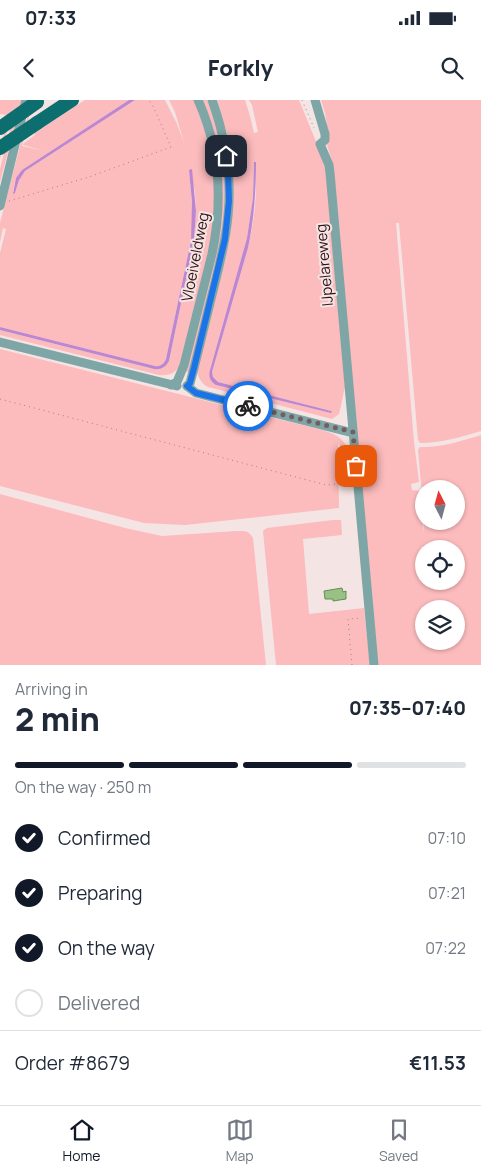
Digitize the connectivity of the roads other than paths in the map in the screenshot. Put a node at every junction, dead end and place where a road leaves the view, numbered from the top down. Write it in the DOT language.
graph roads {
  1 [pos="72,100"];
  2 [pos="198,100"];
  3 [pos="212,100"];
  4 [pos="315,100"];
  5 [pos="35,101"];
  6 [pos="0,128"];
  7 [pos="0,148"];
  8 [pos="0,204"];
  9 [pos="0,342"];
  10 [pos="171,384"];
  11 [pos="187,386"];
  12 [pos="353,432"];
  13 [pos="374,665"];
  1 -- 7 [label="main road, bridge"];
  2 -- 10 [label="street, Vloeiveldweg"];
  3 -- 11 [label="street, Vloeiveldweg"];
  4 -- 12 [label="street, IJpelareweg"];
  5 -- 6 [label="main road, bridge"];
  5 -- 8 [label="street"];
  9 -- 10 [label="street"];
  10 -- 11 [label="street"];
  11 -- 12 [label="street"];
  12 -- 13 [label="street, IJpelareweg"];
}
